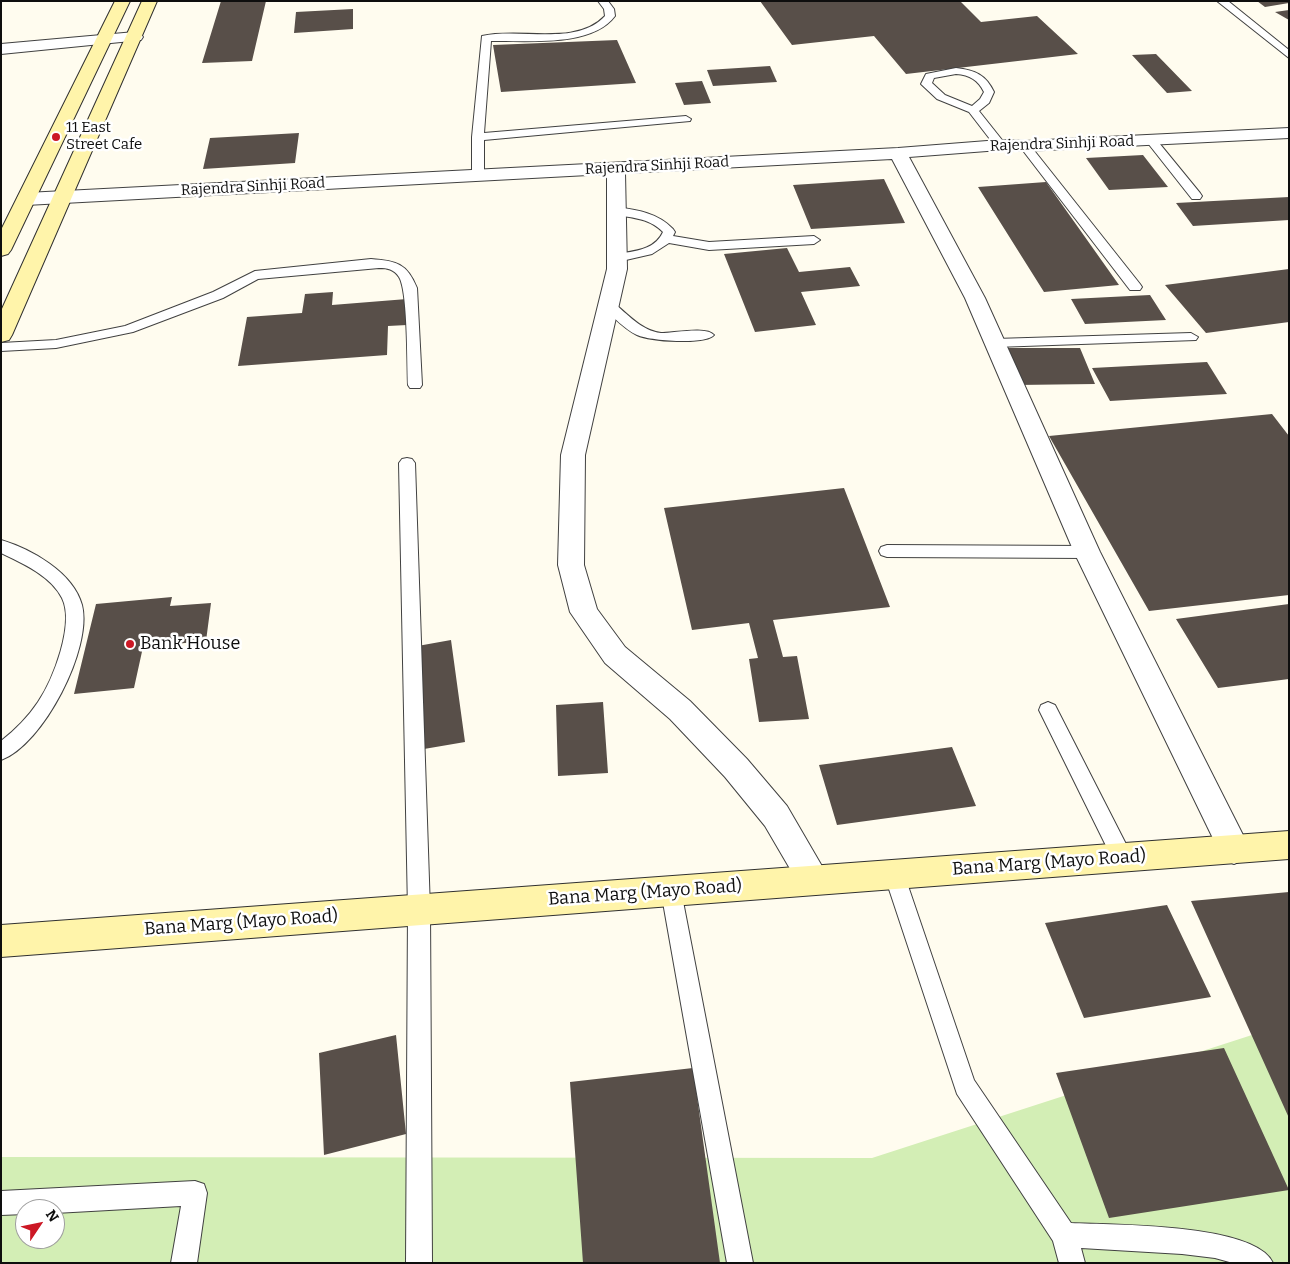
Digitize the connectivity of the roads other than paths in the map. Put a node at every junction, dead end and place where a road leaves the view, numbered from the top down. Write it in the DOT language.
graph roads {
  1 [pos="123,1"];
  2 [pos="150,1"];
  3 [pos="603,1"];
  4 [pos="1222,1"];
  5 [pos="135,37"];
  6 [pos="104,40"];
  7 [pos="1,49"];
  8 [pos="1289,55"];
  9 [pos="973,110"];
  10 [pos="686,119"];
  11 [pos="1289,133"];
  12 [pos="478,136"];
  13 [pos="1151,140"];
  14 [pos="1000,146"];
  15 [pos="1025,146"];
  16 [pos="898,154"];
  17 [pos="616,168"];
  18 [pos="478,176"];
  19 [pos="1196,196"];
  20 [pos="63,197"];
  21 [pos="26,199"];
  22 [pos="616,211"];
  23 [pos="667,239"];
  24 [pos="814,240"];
  25 [pos="1,250"];
  26 [pos="617,258"];
  27 [pos="1135,287"];
  28 [pos="608,305"];
  29 [pos="1,335"];
  30 [pos="707,335"];
  31 [pos="1191,337"];
  32 [pos="995,343"];
  33 [pos="1,346"];
  34 [pos="416,385"];
  35 [pos="407,463"];
  36 [pos="1,546"];
  37 [pos="887,551"];
  38 [pos="1087,552"];
  39 [pos="1048,710"];
  40 [pos="1,752"];
  41 [pos="1289,845"];
  42 [pos="1234,849"];
  43 [pos="1122,857"];
  44 [pos="894,874"];
  45 [pos="814,880"];
  46 [pos="671,891"];
  47 [pos="419,910"];
  48 [pos="1,941"];
  49 [pos="1,1203"];
  50 [pos="1064,1234"];
  51 [pos="184,1263"];
  52 [pos="419,1263"];
  53 [pos="740,1263"];
  54 [pos="1072,1263"];
  55 [pos="1260,1263"];
  1 -- 6 [label="main road"];
  2 -- 5 [label="main road"];
  3 -- 12 [label="lane"];
  4 -- 8 [label="lane"];
  5 -- 6 [label="street"];
  5 -- 20 [label="main road"];
  6 -- 7 [label="street"];
  6 -- 21 [label="main road"];
  9 -- 9 [label="lane"];
  9 -- 14 [label="lane"];
  10 -- 12 [label="lane"];
  11 -- 13 [label="street, Rajendra Sinhji Road"];
  12 -- 18 [label="lane"];
  13 -- 15 [label="street, Rajendra Sinhji Road"];
  13 -- 19 [label="lane"];
  14 -- 15 [label="street, Rajendra Sinhji Road"];
  14 -- 16 [label="street, Rajendra Sinhji Road"];
  15 -- 27 [label="lane"];
  16 -- 17 [label="street, Rajendra Sinhji Road"];
  16 -- 32 [label="street"];
  17 -- 18 [label="street, Rajendra Sinhji Road"];
  17 -- 22 [label="street"];
  18 -- 20 [label="street, Rajendra Sinhji Road"];
  20 -- 21 [label="street, Rajendra Sinhji Road"];
  20 -- 29 [label="main road"];
  21 -- 25 [label="main road"];
  22 -- 23 [label="lane"];
  22 -- 26 [label="street"];
  23 -- 24 [label="lane"];
  23 -- 26 [label="lane"];
  26 -- 28 [label="street"];
  28 -- 30 [label="lane"];
  28 -- 45 [label="street"];
  31 -- 32 [label="lane"];
  32 -- 38 [label="street"];
  33 -- 34 [label="lane"];
  35 -- 47 [label="lane"];
  36 -- 40 [label="lane"];
  37 -- 38 [label="lane"];
  38 -- 42 [label="street"];
  39 -- 43 [label="lane"];
  41 -- 42 [label="main road, Bana Marg (Mayo Road)"];
  42 -- 43 [label="main road, Bana Marg (Mayo Road)"];
  43 -- 44 [label="main road, Bana Marg (Mayo Road)"];
  44 -- 45 [label="main road, Bana Marg (Mayo Road)"];
  44 -- 50 [label="lane"];
  45 -- 46 [label="main road, Bana Marg (Mayo Road)"];
  46 -- 47 [label="main road, Bana Marg (Mayo Road)"];
  46 -- 53 [label="lane"];
  47 -- 48 [label="main road, Bana Marg (Mayo Road)"];
  47 -- 52 [label="lane"];
  49 -- 51 [label="lane"];
  50 -- 54 [label="lane"];
  50 -- 55 [label="lane"];
}
